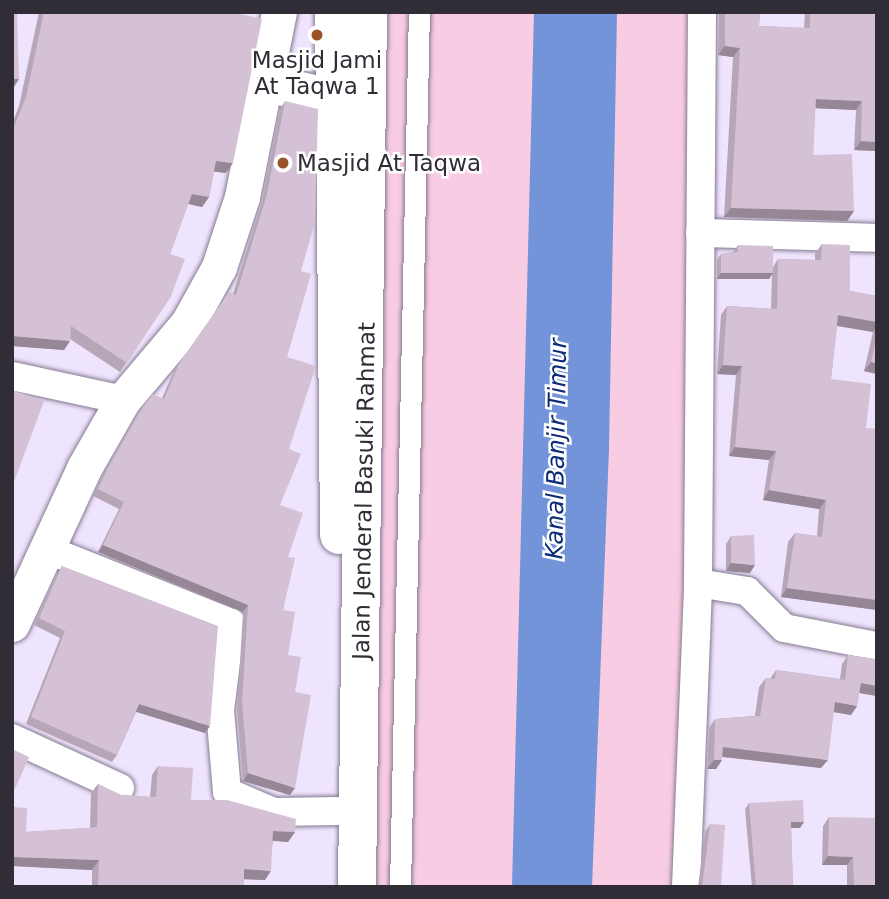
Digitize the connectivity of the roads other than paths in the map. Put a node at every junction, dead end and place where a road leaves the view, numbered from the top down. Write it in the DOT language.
graph roads {
  1 [pos="279,12"];
  2 [pos="334,12"];
  3 [pos="368,12"];
  4 [pos="419,12"];
  5 [pos="702,12"];
  6 [pos="267,83"];
  7 [pos="331,99"];
  8 [pos="700,233"];
  9 [pos="877,239"];
  10 [pos="12,376"];
  11 [pos="123,400"];
  12 [pos="51,551"];
  13 [pos="698,583"];
  14 [pos="13,623"];
  15 [pos="877,646"];
  16 [pos="12,738"];
  17 [pos="120,788"];
  18 [pos="340,811"];
  19 [pos="337,887"];
  20 [pos="357,887"];
  21 [pos="400,887"];
  22 [pos="686,887"];
  1 -- 6 [label="street"];
  2 -- 7 [label="main road, Jalan Jenderal Basuki Rahmat"];
  3 -- 20 [label="main road, Jalan Jenderal Basuki Rahmat"];
  4 -- 21 [label="street"];
  5 -- 8 [label="street"];
  6 -- 7 [label="main road"];
  6 -- 11 [label="street"];
  7 -- 18 [label="main road, Jalan Jenderal Basuki Rahmat"];
  8 -- 9 [label="street"];
  8 -- 13 [label="street"];
  10 -- 11 [label="street"];
  11 -- 12 [label="street"];
  12 -- 14 [label="street"];
  12 -- 18 [label="street"];
  13 -- 15 [label="street"];
  13 -- 22 [label="street"];
  16 -- 17 [label="street"];
  18 -- 19 [label="main road, Jalan Jenderal Basuki Rahmat"];
}
